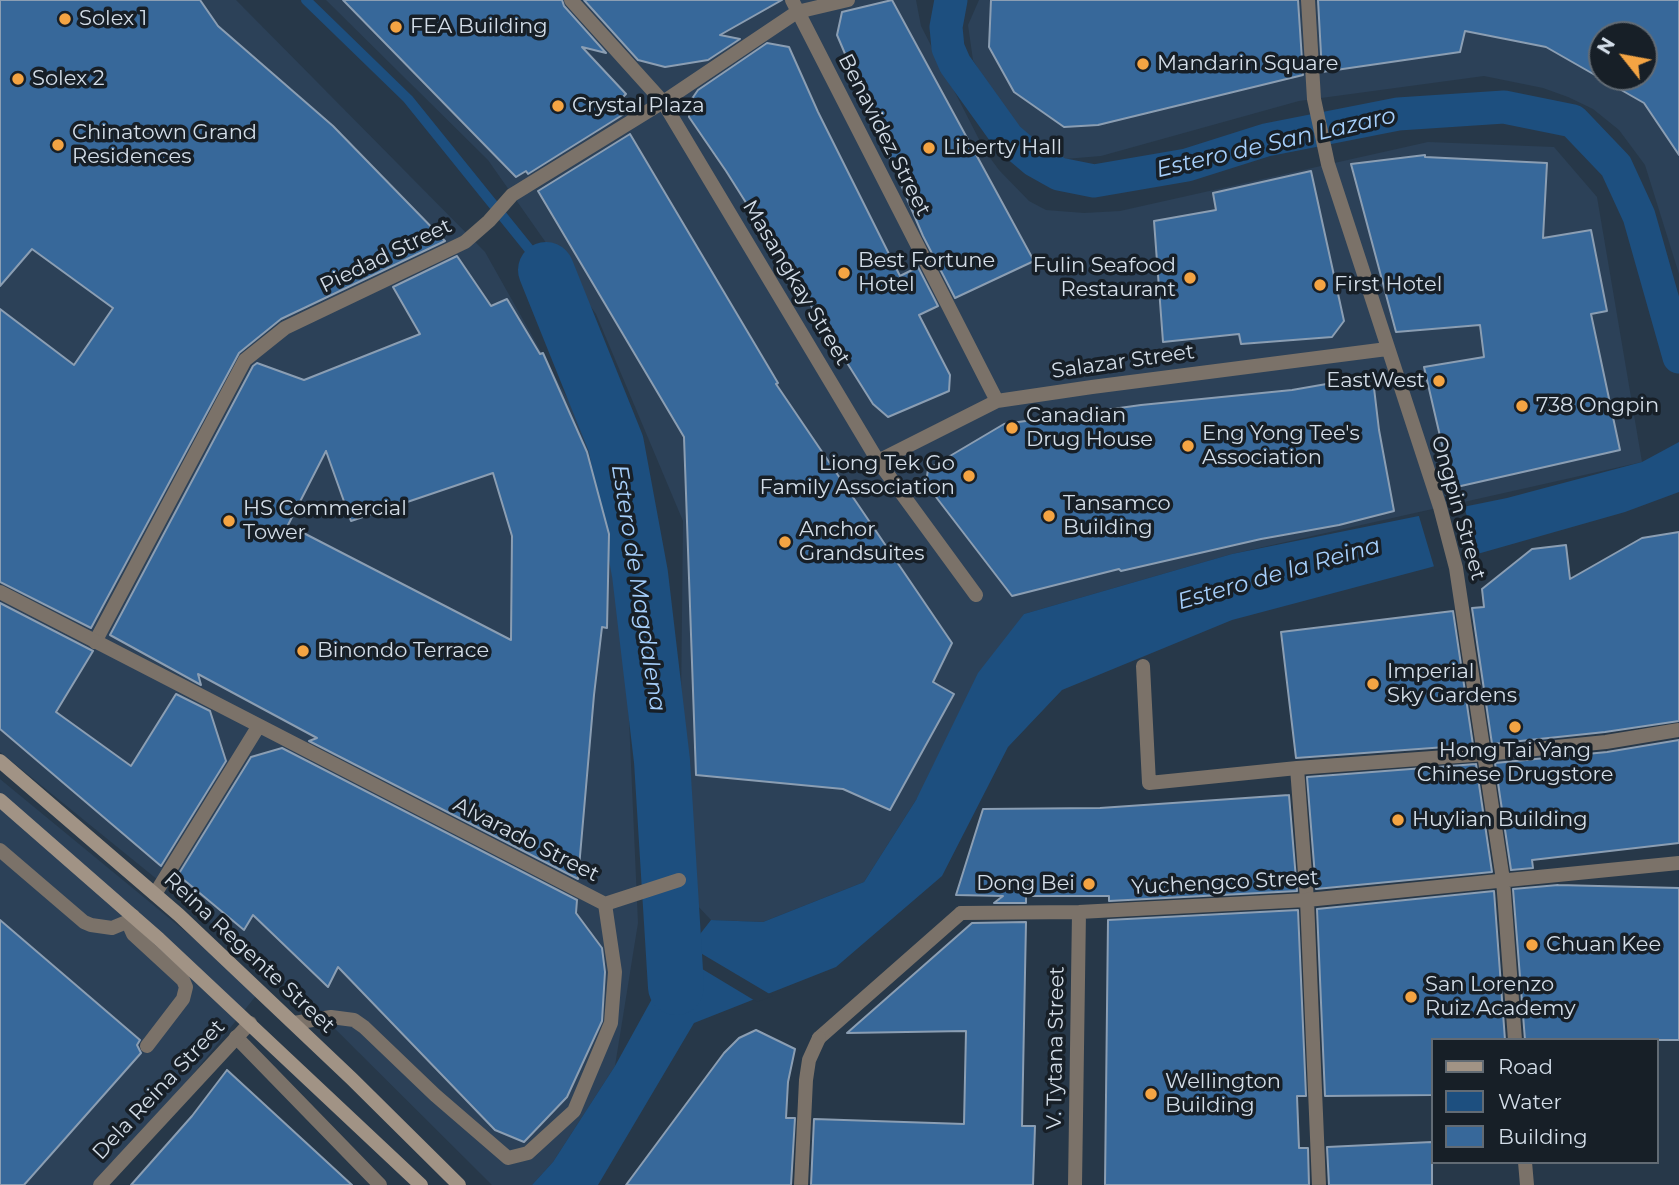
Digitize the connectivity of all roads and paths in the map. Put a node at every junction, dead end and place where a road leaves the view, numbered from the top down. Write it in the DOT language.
graph roads {
  1 [pos="571,0"];
  2 [pos="848,0"];
  3 [pos="1308,0"];
  4 [pos="795,6"];
  5 [pos="663,102"];
  6 [pos="1387,349"];
  7 [pos="997,401"];
  8 [pos="878,461"];
  9 [pos="0,592"];
  10 [pos="976,595"];
  11 [pos="95,642"];
  12 [pos="1143,666"];
  13 [pos="258,727"];
  14 [pos="1679,730"];
  15 [pos="1486,754"];
  16 [pos="0,761"];
  17 [pos="1297,768"];
  18 [pos="0,800"];
  19 [pos="0,850"];
  20 [pos="1679,863"];
  21 [pos="679,880"];
  22 [pos="1503,880"];
  23 [pos="155,894"];
  24 [pos="1307,900"];
  25 [pos="605,904"];
  26 [pos="1079,912"];
  27 [pos="131,918"];
  28 [pos="250,1023"];
  29 [pos="293,1023"];
  30 [pos="236,1037"];
  31 [pos="1515,1038"];
  32 [pos="147,1046"];
  33 [pos="1525,1164"];
  34 [pos="100,1185"];
  35 [pos="380,1185"];
  36 [pos="421,1185"];
  37 [pos="459,1185"];
  38 [pos="801,1185"];
  39 [pos="1075,1185"];
  40 [pos="1319,1185"];
  41 [pos="1527,1185"];
  1 -- 5 [label="street, Masangkay Street"];
  2 -- 4 [label="street, Piedad Street"];
  3 -- 6 [label="street, Ongpin Street"];
  4 -- 5 [label="street, Piedad Street"];
  4 -- 7 [label="street, Benavidez Street"];
  5 -- 8 [label="street, Masangkay Street"];
  5 -- 11 [label="street, Piedad Street"];
  6 -- 7 [label="street, Salazar Street"];
  6 -- 15 [label="street, Ongpin Street"];
  7 -- 8 [label="street, Salazar Street"];
  8 -- 10 [label="street, Masangkay Street"];
  9 -- 11 [label="street, Alvarado Street"];
  11 -- 13 [label="street, Alvarado Street"];
  12 -- 17 [label="street"];
  13 -- 23 [label="street"];
  13 -- 25 [label="street, Alvarado Street"];
  14 -- 15 [label="street"];
  15 -- 17 [label="street"];
  15 -- 22 [label="street, Ongpin Street"];
  16 -- 23 [label="main road, Reina Regente Street"];
  17 -- 24 [label="street"];
  18 -- 27 [label="main road"];
  19 -- 27 [label="street"];
  20 -- 22 [label="street, Yuchengco Street"];
  21 -- 25 [label="street"];
  22 -- 24 [label="street, Yuchengco Street"];
  22 -- 31 [label="street, Ongpin Street"];
  23 -- 29 [label="main road, Reina Regente Street"];
  24 -- 26 [label="street, Yuchengco Street"];
  24 -- 40 [label="street"];
  25 -- 29 [label="street, Alvarado Street"];
  26 -- 38 [label="street, Yuchengco Street"];
  26 -- 39 [label="street, V. Tytana Street"];
  27 -- 28 [label="main road"];
  27 -- 32 [label="street"];
  28 -- 30 [label="street, Dela Reina Street"];
  28 -- 36 [label="main road"];
  29 -- 37 [label="main road, Reina Regente Street"];
  30 -- 34 [label="street, Dela Reina Street"];
  30 -- 35 [label="street"];
  33 -- 41 [label="street"];
}
